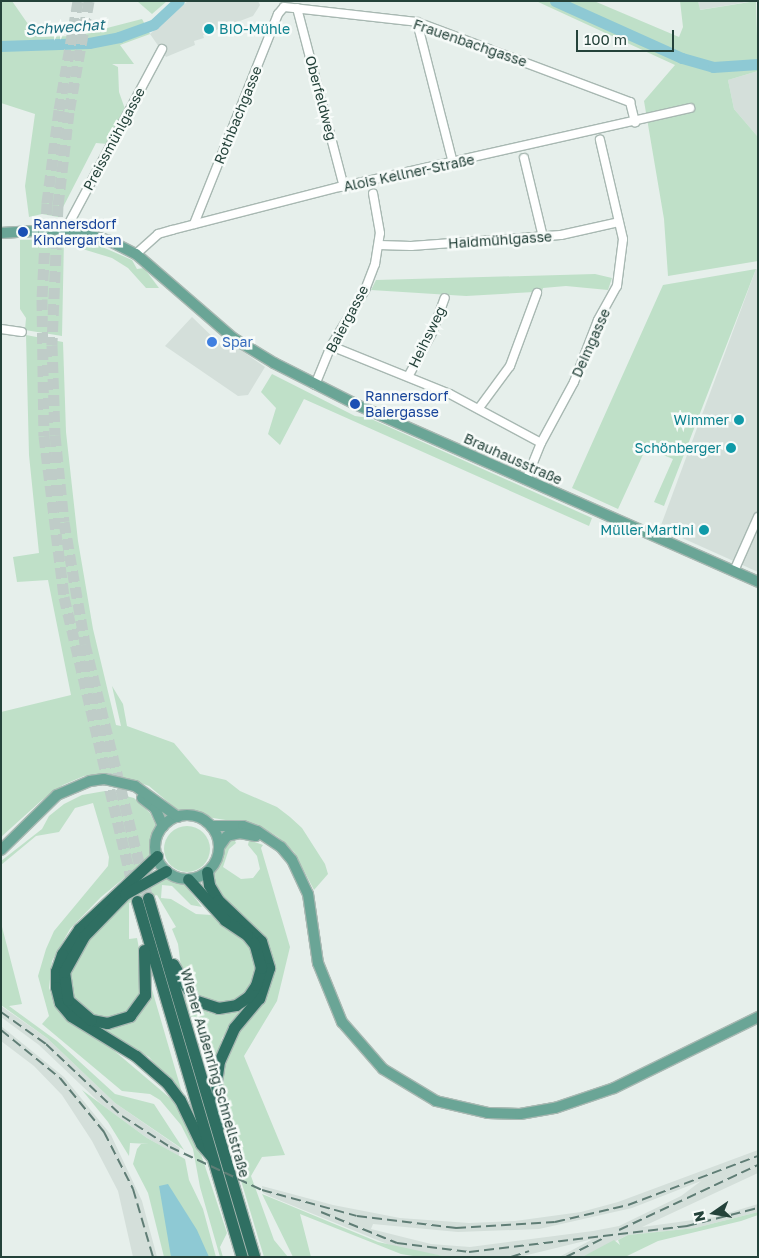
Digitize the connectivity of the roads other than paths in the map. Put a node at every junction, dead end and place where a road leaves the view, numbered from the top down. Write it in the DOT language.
graph roads {
  1 [pos="284,7"];
  2 [pos="297,8"];
  3 [pos="417,22"];
  4 [pos="162,49"];
  5 [pos="690,108"];
  6 [pos="635,122"];
  7 [pos="600,140"];
  8 [pos="524,158"];
  9 [pos="453,163"];
  10 [pos="344,187"];
  11 [pos="373,194"];
  12 [pos="619,222"];
  13 [pos="194,224"];
  14 [pos="66,229"];
  15 [pos="1,233"];
  16 [pos="543,237"];
  17 [pos="379,245"];
  18 [pos="136,254"];
  19 [pos="537,294"];
  20 [pos="445,298"];
  21 [pos="1,328"];
  22 [pos="22,332"];
  23 [pos="331,346"];
  24 [pos="409,375"];
  25 [pos="315,385"];
  26 [pos="479,408"];
  27 [pos="541,443"];
  28 [pos="526,480"];
  29 [pos="758,517"];
  30 [pos="734,570"];
  31 [pos="758,582"];
  32 [pos="39,814"];
  33 [pos="178,817"];
  34 [pos="163,826"];
  35 [pos="211,826"];
  36 [pos="269,838"];
  37 [pos="219,847"];
  38 [pos="1,850"];
  39 [pos="157,856"];
  40 [pos="166,871"];
  41 [pos="207,872"];
  42 [pos="188,879"];
  43 [pos="148,898"];
  44 [pos="136,901"];
  45 [pos="143,926"];
  46 [pos="160,940"];
  47 [pos="758,1017"];
  48 [pos="217,1137"];
  49 [pos="211,1156"];
  50 [pos="242,1257"];
  51 [pos="254,1257"];
  1 -- 2 [label="street, Frauenbachgasse"];
  1 -- 13 [label="street, Rothbachgasse"];
  2 -- 3 [label="street, Frauenbachgasse"];
  2 -- 10 [label="street, Oberfeldweg"];
  3 -- 6 [label="street, Frauenbachgasse"];
  3 -- 9 [label="street"];
  4 -- 14 [label="street, Preissmühlgasse"];
  5 -- 6 [label="street, Alois Kellner-Straße"];
  6 -- 9 [label="street, Alois Kellner-Straße"];
  7 -- 12 [label="street, Deimgasse"];
  8 -- 16 [label="street"];
  9 -- 10 [label="street, Alois Kellner-Straße"];
  10 -- 13 [label="street, Alois Kellner-Straße"];
  11 -- 17 [label="street, Baiergasse"];
  12 -- 16 [label="street, Haidmühlgasse"];
  12 -- 27 [label="street, Deimgasse"];
  13 -- 18 [label="street, Alois Kellner-Straße"];
  14 -- 15 [label="main road, Brauhausstraße"];
  14 -- 18 [label="main road, Brauhausstraße"];
  16 -- 17 [label="street, Haidmühlgasse"];
  17 -- 23 [label="street, Baiergasse"];
  18 -- 25 [label="main road, Brauhausstraße"];
  19 -- 26 [label="street"];
  20 -- 24 [label="street, Heihsweg"];
  21 -- 22 [label="street"];
  23 -- 24 [label="street"];
  23 -- 25 [label="street, Baiergasse"];
  24 -- 26 [label="street"];
  25 -- 28 [label="main road, Brauhausstraße"];
  26 -- 27 [label="street"];
  27 -- 28 [label="street, Deimgasse"];
  28 -- 30 [label="main road, Brauhausstraße"];
  29 -- 30 [label="street"];
  30 -- 31 [label="main road, Brauhausstraße"];
  32 -- 33 [label="main road"];
  32 -- 34 [label="main road"];
  32 -- 38 [label="main road"];
  33 -- 34 [label="main road"];
  33 -- 35 [label="main road"];
  34 -- 39 [label="main road"];
  35 -- 36 [label="main road"];
  35 -- 37 [label="main road"];
  36 -- 37 [label="main road"];
  36 -- 47 [label="main road"];
  37 -- 41 [label="main road"];
  39 -- 40 [label="main road"];
  39 -- 49 [label="highway"];
  40 -- 42 [label="main road"];
  40 -- 45 [label="highway"];
  41 -- 42 [label="main road"];
  41 -- 48 [label="highway"];
  42 -- 46 [label="highway"];
  43 -- 46 [label="highway, Wiener Außenring Schnellstraße"];
  44 -- 45 [label="highway, Wiener Außenring Schnellstraße"];
  45 -- 49 [label="highway, Wiener Außenring Schnellstraße"];
  46 -- 48 [label="highway, Wiener Außenring Schnellstraße"];
  48 -- 51 [label="highway, Wiener Außenring Schnellstraße"];
  49 -- 50 [label="highway, Wiener Außenring Schnellstraße"];
}
